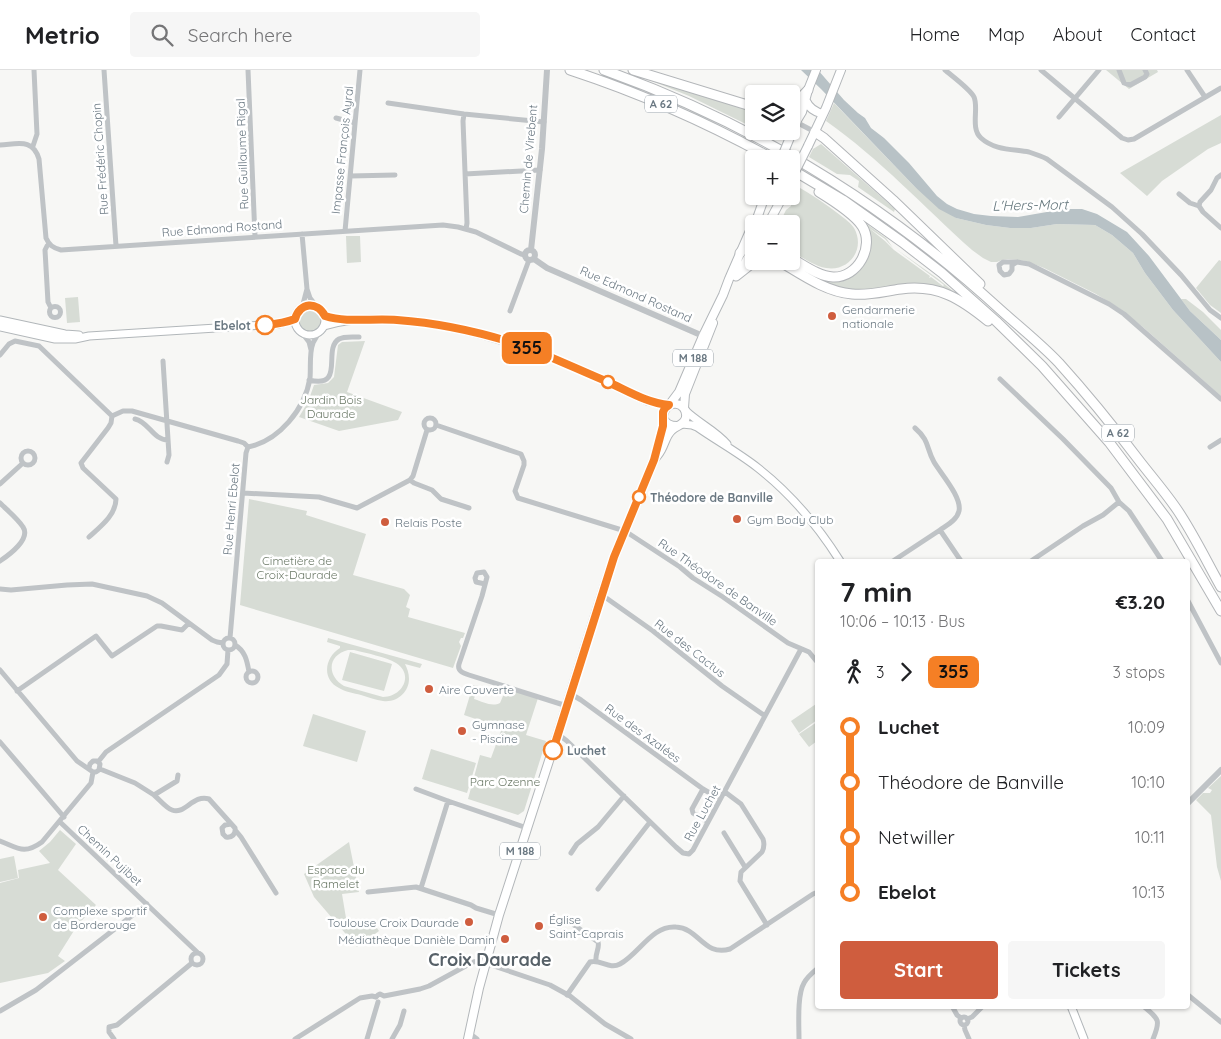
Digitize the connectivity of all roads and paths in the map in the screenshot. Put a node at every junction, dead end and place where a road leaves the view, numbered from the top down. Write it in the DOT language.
graph roads {
  1 [pos="34,70"];
  2 [pos="104,70"];
  3 [pos="248,70"];
  4 [pos="360,70"];
  5 [pos="547,70"];
  6 [pos="570,70"];
  7 [pos="604,70"];
  8 [pos="633,70"];
  9 [pos="816,70"];
  10 [pos="945,70"];
  11 [pos="1041,70"];
  12 [pos="1100,70"];
  13 [pos="1119,70"];
  14 [pos="1145,70"];
  15 [pos="1187,70"];
  16 [pos="840,73"];
  17 [pos="1221,88"];
  18 [pos="808,90"];
  19 [pos="1205,97"];
  20 [pos="800,98"];
  21 [pos="1075,99"];
  22 [pos="806,101"];
  23 [pos="388,103"];
  24 [pos="745,104"];
  25 [pos="824,111"];
  26 [pos="464,114"];
  27 [pos="800,117"];
  28 [pos="1059,117"];
  29 [pos="336,118"];
  30 [pos="544,122"];
  31 [pos="355,123"];
  32 [pos="800,124"];
  33 [pos="815,132"];
  34 [pos="0,145"];
  35 [pos="748,145"];
  36 [pos="33,146"];
  37 [pos="753,150"];
  38 [pos="757,150"];
  39 [pos="800,162"];
  40 [pos="540,170"];
  41 [pos="465,174"];
  42 [pos="800,174"];
  43 [pos="395,175"];
  44 [pos="1221,175"];
  45 [pos="350,176"];
  46 [pos="800,181"];
  47 [pos="1178,194"];
  48 [pos="1199,206"];
  49 [pos="1221,228"];
  50 [pos="466,229"];
  51 [pos="344,231"];
  52 [pos="302,234"];
  53 [pos="255,237"];
  54 [pos="745,242"];
  55 [pos="49,244"];
  56 [pos="116,246"];
  57 [pos="745,247"];
  58 [pos="740,253"];
  59 [pos="530,256"];
  60 [pos="745,260"];
  61 [pos="1017,262"];
  62 [pos="800,263"];
  63 [pos="745,269"];
  64 [pos="794,270"];
  65 [pos="736,276"];
  66 [pos="307,289"];
  67 [pos="723,295"];
  68 [pos="989,299"];
  69 [pos="317,307"];
  70 [pos="51,308"];
  71 [pos="302,308"];
  72 [pos="510,311"];
  73 [pos="716,312"];
  74 [pos="325,316"];
  75 [pos="1221,318"];
  76 [pos="295,319"];
  77 [pos="0,320"];
  78 [pos="345,321"];
  79 [pos="279,324"];
  80 [pos="324,326"];
  81 [pos="0,327"];
  82 [pos="301,331"];
  83 [pos="319,332"];
  84 [pos="33,334"];
  85 [pos="42,336"];
  86 [pos="89,336"];
  87 [pos="359,336"];
  88 [pos="703,336"];
  89 [pos="30,344"];
  90 [pos="39,346"];
  91 [pos="1024,349"];
  92 [pos="311,351"];
  93 [pos="0,355"];
  94 [pos="163,361"];
  95 [pos="1000,379"];
  96 [pos="309,380"];
  97 [pos="1221,399"];
  98 [pos="647,401"];
  99 [pos="669,404"];
  100 [pos="685,409"];
  101 [pos="112,416"];
  102 [pos="663,418"];
  103 [pos="135,419"];
  104 [pos="166,421"];
  105 [pos="436,425"];
  106 [pos="680,425"];
  107 [pos="915,428"];
  108 [pos="427,430"];
  109 [pos="168,440"];
  110 [pos="1221,440"];
  111 [pos="248,447"];
  112 [pos="1210,447"];
  113 [pos="734,451"];
  114 [pos="654,460"];
  115 [pos="168,462"];
  116 [pos="23,463"];
  117 [pos="410,480"];
  118 [pos="0,484"];
  119 [pos="243,493"];
  120 [pos="1119,502"];
  121 [pos="0,503"];
  122 [pos="469,508"];
  123 [pos="940,530"];
  124 [pos="625,531"];
  125 [pos="89,537"];
  126 [pos="839,559"];
  127 [pos="896,559"];
  128 [pos="960,559"];
  129 [pos="1034,559"];
  130 [pos="1161,559"];
  131 [pos="0,560"];
  132 [pos="485,584"];
  133 [pos="1221,587"];
  134 [pos="0,589"];
  135 [pos="602,595"];
  136 [pos="1190,607"];
  137 [pos="1221,611"];
  138 [pos="189,623"];
  139 [pos="230,638"];
  140 [pos="223,643"];
  141 [pos="235,645"];
  142 [pos="801,649"];
  143 [pos="228,650"];
  144 [pos="815,660"];
  145 [pos="1221,663"];
  146 [pos="0,670"];
  147 [pos="249,672"];
  148 [pos="17,690"];
  149 [pos="571,694"];
  150 [pos="567,706"];
  151 [pos="765,716"];
  152 [pos="558,734"];
  153 [pos="0,742"];
  154 [pos="81,762"];
  155 [pos="95,762"];
  156 [pos="100,769"];
  157 [pos="91,770"];
  158 [pos="1221,770"];
  159 [pos="178,776"];
  160 [pos="416,789"];
  161 [pos="704,789"];
  162 [pos="725,792"];
  163 [pos="154,795"];
  164 [pos="624,796"];
  165 [pos="720,799"];
  166 [pos="1190,801"];
  167 [pos="448,802"];
  168 [pos="64,816"];
  169 [pos="60,822"];
  170 [pos="650,822"];
  171 [pos="707,822"];
  172 [pos="231,824"];
  173 [pos="527,828"];
  174 [pos="236,831"];
  175 [pos="724,833"];
  176 [pos="0,841"];
  177 [pos="571,853"];
  178 [pos="745,867"];
  179 [pos="421,888"];
  180 [pos="598,889"];
  181 [pos="368,892"];
  182 [pos="276,893"];
  183 [pos="815,893"];
  184 [pos="147,904"];
  185 [pos="499,915"];
  186 [pos="574,925"];
  187 [pos="767,925"];
  188 [pos="197,952"];
  189 [pos="596,961"];
  190 [pos="486,962"];
  191 [pos="192,963"];
  192 [pos="815,970"];
  193 [pos="567,995"];
  194 [pos="1190,997"];
  195 [pos="377,1000"];
  196 [pos="954,1009"];
  197 [pos="981,1009"];
  198 [pos="1071,1009"];
  199 [pos="1077,1009"];
  200 [pos="1146,1009"];
  201 [pos="404,1011"];
  202 [pos="0,1012"];
  203 [pos="964,1021"];
  204 [pos="1221,1022"];
  205 [pos="469,1037"];
  206 [pos="114,1039"];
  207 [pos="295,1039"];
  208 [pos="368,1039"];
  209 [pos="392,1039"];
  210 [pos="477,1039"];
  211 [pos="631,1039"];
  212 [pos="799,1039"];
  213 [pos="969,1039"];
  214 [pos="1084,1039"];
  215 [pos="1089,1039"];
  216 [pos="1153,1039"];
  1 -- 36 [label="street"];
  2 -- 56 [label="street, Rue Frédéric Chopin"];
  3 -- 53 [label="street, Rue Guillaume Rigal"];
  4 -- 31 [label="street, Impasse François Ayral"];
  5 -- 30 [label="street, Chemin de Virebent"];
  6 -- 35 [label="highway, A 62"];
  7 -- 68 [label="highway, A 62"];
  8 -- 24 [label="highway"];
  9 -- 18 [label="main road"];
  10 -- 75 [label="street"];
  11 -- 21 [label="street"];
  12 -- 21 [label="street"];
  13 -- 14 [label="street"];
  15 -- 19 [label="street"];
  16 -- 25 [label="main road"];
  17 -- 19 [label="street"];
  18 -- 20 [label="highway"];
  18 -- 22 [label="main road"];
  19 -- 21 [label="street"];
  21 -- 28 [label="street"];
  22 -- 25 [label="main road"];
  22 -- 27 [label="main road"];
  23 -- 26 [label="street"];
  25 -- 33 [label="main road"];
  26 -- 30 [label="street"];
  26 -- 41 [label="street"];
  29 -- 31 [label="street"];
  30 -- 40 [label="street, Chemin de Virebent"];
  31 -- 45 [label="street, Impasse François Ayral"];
  32 -- 33 [label="street"];
  33 -- 39 [label="main road, bridge"];
  33 -- 68 [label="highway"];
  34 -- 36 [label="street"];
  35 -- 37 [label="highway"];
  35 -- 38 [label="highway, A 62"];
  36 -- 55 [label="street"];
  40 -- 41 [label="street"];
  40 -- 59 [label="street, Chemin de Virebent"];
  41 -- 50 [label="street"];
  42 -- 91 [label="highway, A 62"];
  43 -- 45 [label="street"];
  44 -- 48 [label="street"];
  45 -- 51 [label="street, Impasse François Ayral"];
  46 -- 62 [label="highway"];
  47 -- 48 [label="street"];
  48 -- 49 [label="street"];
  50 -- 51 [label="street, Rue Edmond Rostand"];
  50 -- 59 [label="street, Rue Edmond Rostand"];
  51 -- 52 [label="street, Rue Edmond Rostand"];
  52 -- 53 [label="street, Rue Edmond Rostand"];
  52 -- 66 [label="street"];
  53 -- 56 [label="street, Rue Edmond Rostand"];
  54 -- 58 [label="main road, M 188"];
  55 -- 56 [label="street, Rue Edmond Rostand"];
  55 -- 70 [label="street"];
  57 -- 58 [label="highway"];
  58 -- 67 [label="main road, M 188"];
  59 -- 72 [label="street"];
  59 -- 88 [label="street, Rue Edmond Rostand"];
  60 -- 65 [label="main road, M 188"];
  61 -- 97 [label="street"];
  63 -- 65 [label="highway"];
  64 -- 91 [label="highway"];
  65 -- 67 [label="main road, M 188"];
  66 -- 69 [label="street"];
  66 -- 71 [label="street"];
  67 -- 73 [label="main road, M 188"];
  68 -- 133 [label="highway, A 62"];
  69 -- 71 [label="main road"];
  69 -- 74 [label="main road"];
  71 -- 76 [label="main road"];
  73 -- 88 [label="main road, M 188"];
  73 -- 100 [label="main road, M 188"];
  74 -- 78 [label="main road"];
  74 -- 80 [label="main road"];
  76 -- 79 [label="main road"];
  76 -- 82 [label="main road"];
  77 -- 86 [label="main road"];
  78 -- 80 [label="main road"];
  78 -- 98 [label="main road"];
  79 -- 82 [label="main road"];
  79 -- 86 [label="main road"];
  80 -- 83 [label="main road"];
  81 -- 84 [label="main road"];
  82 -- 83 [label="main road"];
  82 -- 92 [label="street, Rue Henri Ebelot"];
  83 -- 92 [label="street, Rue Henri Ebelot"];
  84 -- 85 [label="main road"];
  84 -- 89 [label="street"];
  85 -- 86 [label="main road"];
  85 -- 90 [label="street"];
  87 -- 96 [label="street"];
  88 -- 99 [label="main road, M 188"];
  89 -- 90 [label="street"];
  89 -- 93 [label="street"];
  90 -- 101 [label="street"];
  91 -- 137 [label="highway, A 62"];
  92 -- 96 [label="street, Rue Henri Ebelot"];
  94 -- 104 [label="street"];
  95 -- 120 [label="street"];
  96 -- 111 [label="street, Rue Henri Ebelot"];
  98 -- 99 [label="main road"];
  98 -- 102 [label="main road"];
  99 -- 100 [label="main road"];
  99 -- 102 [label="main road"];
  100 -- 106 [label="main road"];
  100 -- 113 [label="main road"];
  101 -- 104 [label="street"];
  101 -- 125 [label="street"];
  102 -- 106 [label="main road"];
  102 -- 114 [label="main road, M 188"];
  103 -- 109 [label="street"];
  104 -- 109 [label="street"];
  104 -- 111 [label="street"];
  105 -- 108 [label="street"];
  105 -- 108 [label="street"];
  105 -- 124 [label="street, Rue Théodore de Banville"];
  106 -- 113 [label="main road"];
  106 -- 114 [label="main road, M 188"];
  107 -- 123 [label="street"];
  108 -- 117 [label="street"];
  109 -- 115 [label="street"];
  110 -- 112 [label="street"];
  111 -- 119 [label="street, Rue Henri Ebelot"];
  113 -- 126 [label="main road"];
  114 -- 124 [label="main road, M 188"];
  116 -- 118 [label="street"];
  117 -- 119 [label="street"];
  117 -- 122 [label="street"];
  119 -- 139 [label="street, Rue Henri Ebelot"];
  120 -- 129 [label="street"];
  120 -- 130 [label="street"];
  121 -- 131 [label="street"];
  123 -- 127 [label="street"];
  123 -- 128 [label="street"];
  124 -- 135 [label="main road, M 188"];
  124 -- 142 [label="street, Rue Théodore de Banville"];
  132 -- 132 [label="street"];
  132 -- 150 [label="street"];
  134 -- 138 [label="street"];
  135 -- 149 [label="main road, M 188"];
  135 -- 151 [label="street, Rue des Cactus"];
  136 -- 145 [label="street"];
  138 -- 140 [label="street"];
  138 -- 148 [label="street"];
  139 -- 140 [label="street"];
  139 -- 141 [label="street"];
  140 -- 143 [label="street"];
  141 -- 143 [label="street"];
  141 -- 147 [label="street"];
  142 -- 144 [label="street, Rue Théodore de Banville"];
  142 -- 151 [label="street, Rue Luchet"];
  143 -- 155 [label="street"];
  146 -- 148 [label="street"];
  148 -- 154 [label="street"];
  149 -- 150 [label="main road, M 188"];
  149 -- 161 [label="street, Rue des Azalées"];
  150 -- 152 [label="main road, M 188"];
  151 -- 162 [label="street, Rue Luchet"];
  152 -- 164 [label="street, Rue Luchet"];
  152 -- 173 [label="main road, M 188"];
  153 -- 168 [label="street"];
  154 -- 155 [label="street"];
  154 -- 157 [label="street"];
  155 -- 156 [label="street"];
  155 -- 157 [label="street"];
  156 -- 157 [label="street"];
  156 -- 163 [label="street"];
  157 -- 168 [label="street, Chemin Pujibet"];
  158 -- 166 [label="street"];
  159 -- 163 [label="street"];
  160 -- 167 [label="street"];
  161 -- 165 [label="street, Rue des Azalées"];
  161 -- 171 [label="street"];
  162 -- 165 [label="street, Rue Luchet"];
  162 -- 178 [label="street"];
  163 -- 172 [label="street"];
  164 -- 170 [label="street, Rue Luchet"];
  164 -- 177 [label="street"];
  165 -- 171 [label="street, Rue Luchet"];
  167 -- 173 [label="street"];
  167 -- 179 [label="street"];
  168 -- 169 [label="street, Chemin Pujibet"];
  169 -- 176 [label="street"];
  169 -- 184 [label="street, Chemin Pujibet"];
  170 -- 171 [label="street, Rue Luchet"];
  170 -- 180 [label="street"];
  172 -- 174 [label="street"];
  172 -- 174 [label="street"];
  173 -- 185 [label="main road, M 188"];
  174 -- 182 [label="street"];
  175 -- 178 [label="street"];
  178 -- 187 [label="street"];
  179 -- 181 [label="street"];
  179 -- 185 [label="street"];
  183 -- 187 [label="street"];
  184 -- 188 [label="street, Chemin Pujibet"];
  184 -- 202 [label="street"];
  185 -- 190 [label="main road, M 188"];
  186 -- 189 [label="street"];
  187 -- 189 [label="street"];
  188 -- 191 [label="street"];
  188 -- 191 [label="street"];
  189 -- 193 [label="street"];
  190 -- 193 [label="street"];
  190 -- 195 [label="street"];
  190 -- 205 [label="main road, M 188"];
  191 -- 206 [label="street"];
  192 -- 212 [label="street"];
  193 -- 211 [label="street"];
  194 -- 204 [label="street"];
  195 -- 207 [label="street"];
  195 -- 208 [label="street"];
  196 -- 203 [label="street"];
  197 -- 203 [label="street"];
  198 -- 214 [label="main road"];
  199 -- 215 [label="main road"];
  200 -- 216 [label="street"];
  201 -- 209 [label="street"];
  203 -- 213 [label="street"];
  205 -- 210 [label="street"];
}
